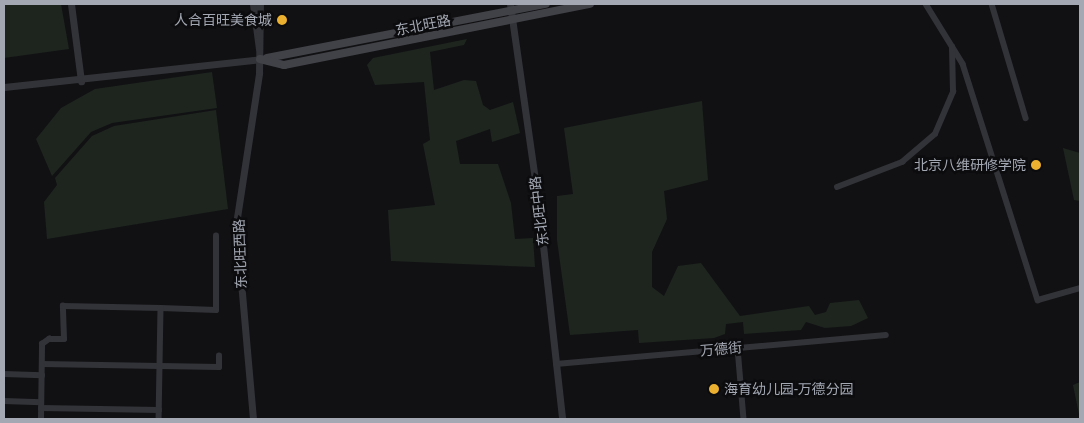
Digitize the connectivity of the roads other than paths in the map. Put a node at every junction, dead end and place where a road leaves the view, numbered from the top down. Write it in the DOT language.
graph roads {
  1 [pos="71,4"];
  2 [pos="253,4"];
  3 [pos="260,4"];
  4 [pos="546,4"];
  5 [pos="590,4"];
  6 [pos="926,4"];
  7 [pos="992,4"];
  8 [pos="510,8"];
  9 [pos="510,21"];
  10 [pos="952,45"];
  11 [pos="260,59"];
  12 [pos="81,81"];
  13 [pos="4,87"];
  14 [pos="1026,118"];
  15 [pos="837,187"];
  16 [pos="216,236"];
  17 [pos="1080,288"];
  18 [pos="161,308"];
  19 [pos="886,335"];
  20 [pos="738,348"];
  21 [pos="219,356"];
  22 [pos="42,364"];
  23 [pos="556,364"];
  24 [pos="160,366"];
  25 [pos="4,374"];
  26 [pos="42,375"];
  27 [pos="4,401"];
  28 [pos="41,405"];
  29 [pos="159,410"];
  30 [pos="41,419"];
  31 [pos="159,419"];
  32 [pos="253,419"];
  33 [pos="562,419"];
  34 [pos="744,419"];
  1 -- 12 [label="street"];
  2 -- 11 [label="street, 东北旺西路"];
  3 -- 11 [label="street, 东北旺西路"];
  4 -- 8 [label="main road, 东北旺路"];
  5 -- 9 [label="main road, 东北旺路"];
  6 -- 10 [label="street"];
  7 -- 14 [label="street"];
  8 -- 9 [label="street, 东北旺中路"];
  8 -- 11 [label="main road, 东北旺路"];
  9 -- 11 [label="main road, 东北旺路"];
  9 -- 23 [label="street, 东北旺中路"];
  10 -- 15 [label="street"];
  10 -- 17 [label="street"];
  11 -- 12 [label="street, 东北旺路"];
  11 -- 32 [label="street, 东北旺西路"];
  12 -- 13 [label="street, 东北旺路"];
  16 -- 18 [label="street"];
  18 -- 22 [label="street"];
  18 -- 24 [label="street"];
  19 -- 20 [label="street, 万德街"];
  20 -- 23 [label="street, 万德街"];
  20 -- 34 [label="street"];
  21 -- 24 [label="street"];
  22 -- 24 [label="street"];
  22 -- 26 [label="street"];
  23 -- 33 [label="street, 东北旺中路"];
  24 -- 29 [label="street"];
  25 -- 26 [label="street"];
  26 -- 28 [label="street"];
  27 -- 28 [label="street"];
  28 -- 29 [label="street"];
  28 -- 30 [label="street"];
  29 -- 31 [label="street"];
}
